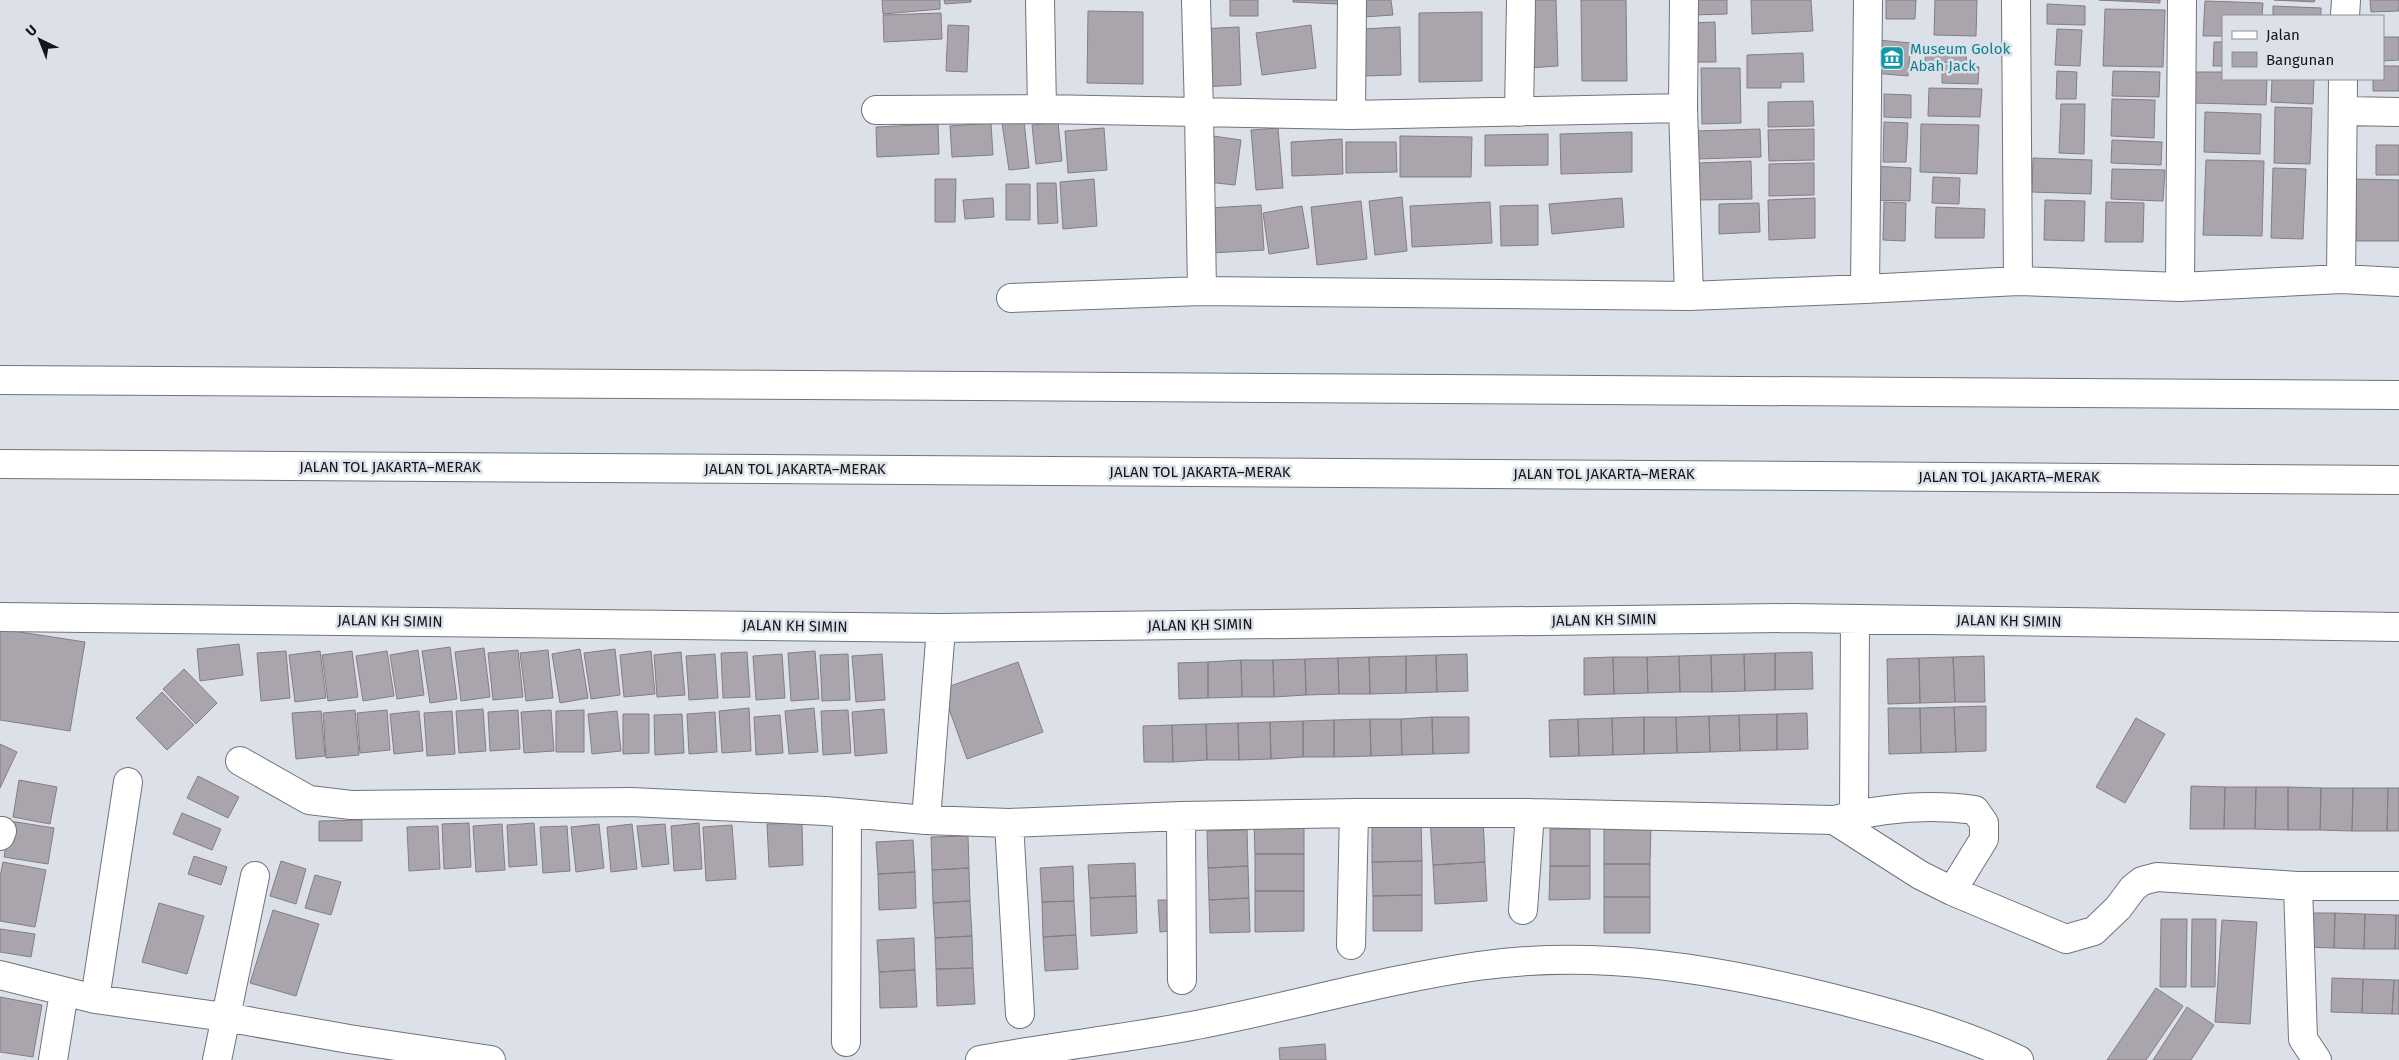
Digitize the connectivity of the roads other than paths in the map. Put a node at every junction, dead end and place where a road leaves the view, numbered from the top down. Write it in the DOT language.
graph roads {
  1 [pos="1040,0"];
  2 [pos="1196,0"];
  3 [pos="1352,0"];
  4 [pos="1521,0"];
  5 [pos="1684,0"];
  6 [pos="1868,0"];
  7 [pos="2016,0"];
  8 [pos="2182,0"];
  9 [pos="2346,0"];
  10 [pos="2345,15"];
  11 [pos="2344,80"];
  12 [pos="1683,108"];
  13 [pos="1042,109"];
  14 [pos="876,110"];
  15 [pos="2342,111"];
  16 [pos="1199,112"];
  17 [pos="1519,112"];
  18 [pos="2399,112"];
  19 [pos="1351,115"];
  20 [pos="2341,279"];
  21 [pos="2018,281"];
  22 [pos="2399,282"];
  23 [pos="2180,287"];
  24 [pos="1865,289"];
  25 [pos="1202,291"];
  26 [pos="1689,296"];
  27 [pos="1011,298"];
  28 [pos="0,380"];
  29 [pos="2399,395"];
  30 [pos="0,464"];
  31 [pos="2399,480"];
  32 [pos="0,616"];
  33 [pos="1854,619"];
  34 [pos="2399,627"];
  35 [pos="941,628"];
  36 [pos="240,761"];
  37 [pos="128,782"];
  38 [pos="847,813"];
  39 [pos="1354,813"];
  40 [pos="1530,813"];
  41 [pos="1181,816"];
  42 [pos="1844,817"];
  43 [pos="926,820"];
  44 [pos="1009,823"];
  45 [pos="255,876"];
  46 [pos="2298,886"];
  47 [pos="2399,886"];
  48 [pos="1952,891"];
  49 [pos="1522,910"];
  50 [pos="1351,945"];
  51 [pos="0,975"];
  52 [pos="1182,980"];
  53 [pos="64,992"];
  54 [pos="95,999"];
  55 [pos="1020,1014"];
  56 [pos="225,1017"];
  57 [pos="846,1042"];
  58 [pos="53,1060"];
  59 [pos="216,1060"];
  60 [pos="491,1060"];
  61 [pos="980,1060"];
  62 [pos="2019,1060"];
  63 [pos="2317,1060"];
  1 -- 13 [label="main road"];
  2 -- 16 [label="main road"];
  3 -- 19 [label="main road"];
  4 -- 17 [label="main road"];
  5 -- 12 [label="main road"];
  6 -- 24 [label="main road"];
  7 -- 21 [label="main road"];
  8 -- 23 [label="main road"];
  9 -- 10 [label="main road"];
  11 -- 15 [label="main road"];
  12 -- 17 [label="main road"];
  12 -- 26 [label="main road"];
  13 -- 14 [label="main road"];
  13 -- 16 [label="main road"];
  15 -- 18 [label="main road"];
  15 -- 20 [label="main road"];
  16 -- 19 [label="main road"];
  16 -- 25 [label="main road"];
  17 -- 19 [label="main road"];
  20 -- 22 [label="main road"];
  20 -- 23 [label="main road"];
  21 -- 23 [label="main road"];
  21 -- 24 [label="main road"];
  24 -- 26 [label="main road"];
  25 -- 26 [label="main road"];
  25 -- 27 [label="main road"];
  28 -- 29 [label="main road"];
  30 -- 31 [label="main road, JALAN TOL JAKARTA–MERAK"];
  32 -- 35 [label="main road, JALAN KH SIMIN"];
  33 -- 34 [label="main road, JALAN KH SIMIN"];
  33 -- 35 [label="main road, JALAN KH SIMIN"];
  33 -- 42 [label="main road"];
  35 -- 43 [label="main road"];
  36 -- 38 [label="main road"];
  37 -- 54 [label="main road"];
  38 -- 43 [label="main road"];
  38 -- 57 [label="main road"];
  39 -- 40 [label="main road"];
  39 -- 41 [label="main road"];
  39 -- 50 [label="main road"];
  40 -- 42 [label="main road"];
  40 -- 49 [label="main road"];
  41 -- 44 [label="main road"];
  41 -- 52 [label="main road"];
  42 -- 48 [label="main road"];
  42 -- 48 [label="main road"];
  43 -- 44 [label="main road"];
  44 -- 55 [label="main road"];
  45 -- 56 [label="main road"];
  46 -- 47 [label="main road"];
  46 -- 48 [label="main road"];
  46 -- 63 [label="main road"];
  51 -- 53 [label="main road"];
  53 -- 54 [label="main road"];
  53 -- 58 [label="main road"];
  54 -- 56 [label="main road"];
  56 -- 59 [label="main road"];
  56 -- 60 [label="main road"];
  61 -- 62 [label="main road"];
}
